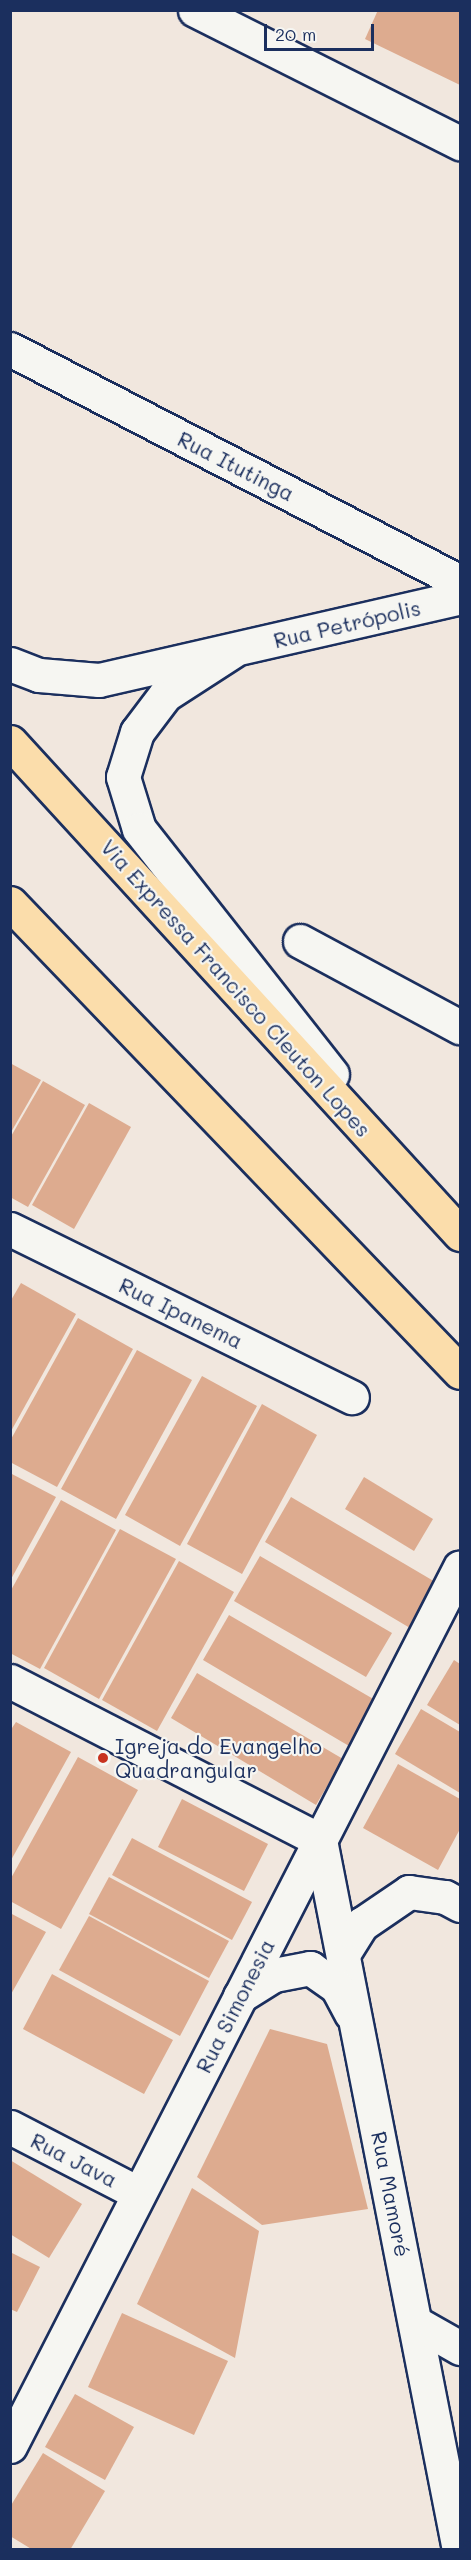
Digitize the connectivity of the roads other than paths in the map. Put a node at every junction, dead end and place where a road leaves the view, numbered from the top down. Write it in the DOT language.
graph roads {
  1 [pos="195,10"];
  2 [pos="460,143"];
  3 [pos="10,349"];
  4 [pos="460,582"];
  5 [pos="460,597"];
  6 [pos="233,651"];
  7 [pos="10,664"];
  8 [pos="10,742"];
  9 [pos="10,903"];
  10 [pos="300,941"];
  11 [pos="460,1027"];
  12 [pos="429,1198"];
  13 [pos="10,1229"];
  14 [pos="460,1234"];
  15 [pos="460,1372"];
  16 [pos="352,1397"];
  17 [pos="460,1567"];
  18 [pos="10,1681"];
  19 [pos="321,1840"];
  20 [pos="460,1905"];
  21 [pos="343,1954"];
  22 [pos="240,1996"];
  23 [pos="357,2026"];
  24 [pos="10,2127"];
  25 [pos="138,2193"];
  26 [pos="416,2324"];
  27 [pos="460,2348"];
  28 [pos="10,2446"];
  29 [pos="459,2550"];
  1 -- 2 [label="street"];
  3 -- 4 [label="street, Rua Itutinga"];
  5 -- 6 [label="street, Rua Petrópolis"];
  6 -- 7 [label="street, Rua Petrópolis"];
  6 -- 12 [label="street"];
  8 -- 12 [label="highway, Via Expressa Francisco Cleuton Lopes"];
  9 -- 15 [label="highway"];
  10 -- 11 [label="street"];
  12 -- 14 [label="highway, Via Expressa Francisco Cleuton Lopes"];
  13 -- 16 [label="street, Rua Ipanema"];
  17 -- 19 [label="street, Rua Simonesia"];
  18 -- 19 [label="street"];
  19 -- 21 [label="street, Rua Mamoré"];
  19 -- 22 [label="street, Rua Simonesia"];
  20 -- 21 [label="street"];
  21 -- 23 [label="street, Rua Mamoré"];
  22 -- 23 [label="street"];
  22 -- 25 [label="street, Rua Simonesia"];
  23 -- 26 [label="street, Rua Mamoré"];
  24 -- 25 [label="street, Rua Java"];
  25 -- 28 [label="street, Rua Simonesia"];
  26 -- 27 [label="street"];
  26 -- 29 [label="street, Rua Mamoré"];
}
